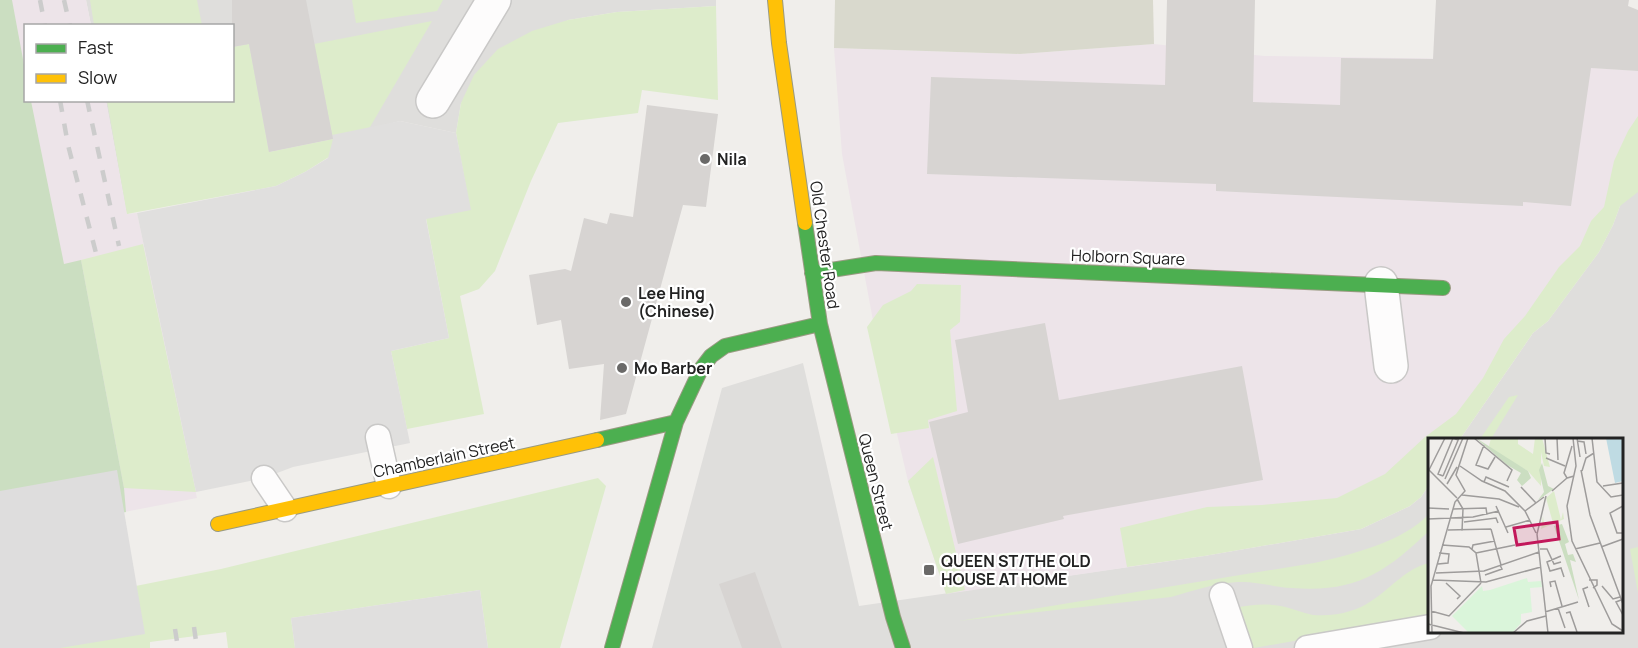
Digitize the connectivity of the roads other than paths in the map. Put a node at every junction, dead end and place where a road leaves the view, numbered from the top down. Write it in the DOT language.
graph roads {
  1 [pos="494,0"];
  2 [pos="776,0"];
  3 [pos="433,101"];
  4 [pos="812,273"];
  5 [pos="1381,284"];
  6 [pos="1443,288"];
  7 [pos="820,324"];
  8 [pos="1391,366"];
  9 [pos="676,422"];
  10 [pos="378,437"];
  11 [pos="264,478"];
  12 [pos="389,486"];
  13 [pos="285,509"];
  14 [pos="218,524"];
  15 [pos="1222,596"];
  16 [pos="1428,627"];
  17 [pos="612,648"];
  18 [pos="903,648"];
  19 [pos="1240,648"];
  20 [pos="1307,648"];
  1 -- 3 [label="street"];
  2 -- 4 [label="street, Old Chester Road"];
  4 -- 5 [label="street, Holborn Square"];
  4 -- 7 [label="street, Old Chester Road"];
  5 -- 6 [label="street, Holborn Square"];
  5 -- 8 [label="street"];
  7 -- 9 [label="street, Old Chester Road"];
  7 -- 18 [label="street, Queen Street"];
  9 -- 12 [label="street, Chamberlain Street"];
  9 -- 17 [label="street, Old Chester Road"];
  10 -- 12 [label="lane"];
  11 -- 13 [label="lane"];
  12 -- 13 [label="street, Chamberlain Street"];
  13 -- 14 [label="street, Chamberlain Street"];
  15 -- 19 [label="lane"];
  16 -- 20 [label="lane"];
}
